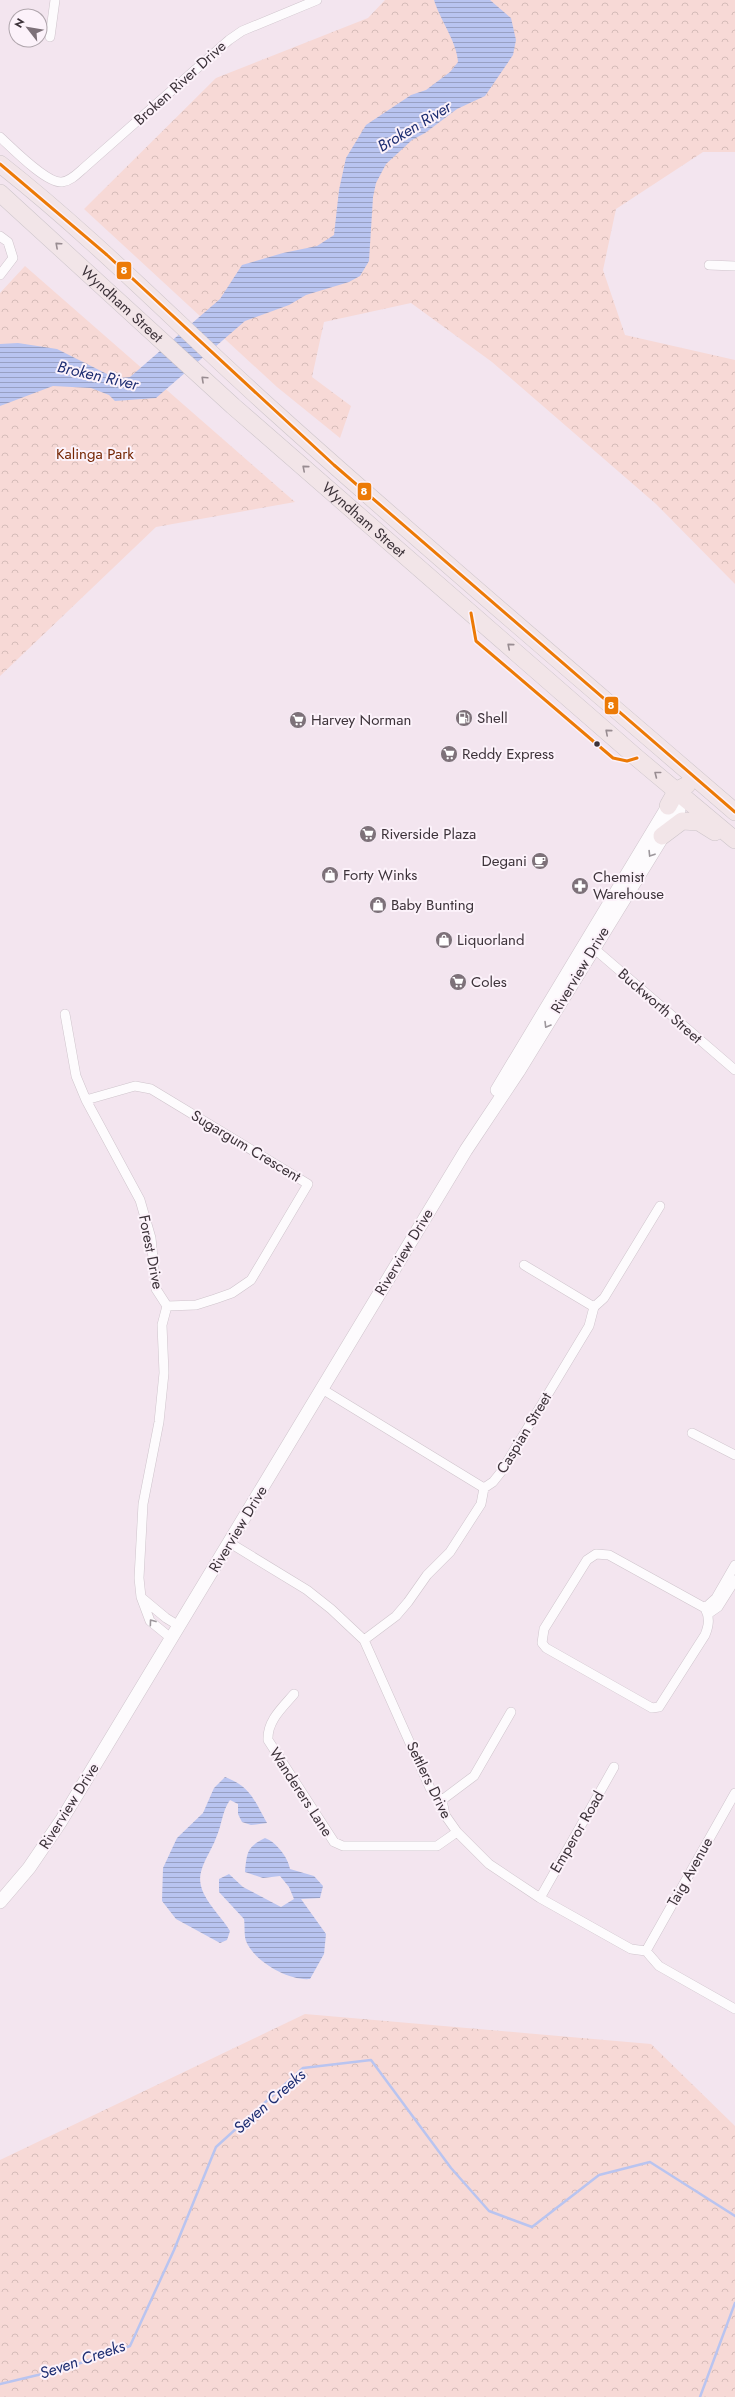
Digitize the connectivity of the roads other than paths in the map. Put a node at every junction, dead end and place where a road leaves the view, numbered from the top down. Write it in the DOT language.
graph roads {
  1 [pos="54,0"];
  2 [pos="317,0"];
  3 [pos="50,37"];
  4 [pos="0,137"];
  5 [pos="0,164"];
  6 [pos="0,193"];
  7 [pos="0,236"];
  8 [pos="709,265"];
  9 [pos="735,266"];
  10 [pos="0,275"];
  11 [pos="351,481"];
  12 [pos="355,512"];
  13 [pos="441,560"];
  14 [pos="447,592"];
  15 [pos="580,680"];
  16 [pos="710,791"];
  17 [pos="680,797"];
  18 [pos="735,812"];
  19 [pos="662,836"];
  20 [pos="735,840"];
  21 [pos="735,849"];
  22 [pos="589,945"];
  23 [pos="65,1014"];
  24 [pos="735,1070"];
  25 [pos="86,1100"];
  26 [pos="660,1206"];
  27 [pos="524,1265"];
  28 [pos="167,1306"];
  29 [pos="594,1307"];
  30 [pos="322,1389"];
  31 [pos="692,1433"];
  32 [pos="735,1455"];
  33 [pos="484,1488"];
  34 [pos="230,1543"];
  35 [pos="735,1566"];
  36 [pos="735,1580"];
  37 [pos="141,1598"];
  38 [pos="707,1611"];
  39 [pos="179,1626"];
  40 [pos="172,1639"];
  41 [pos="364,1640"];
  42 [pos="294,1694"];
  43 [pos="512,1712"];
  44 [pos="614,1767"];
  45 [pos="735,1793"];
  46 [pos="442,1800"];
  47 [pos="457,1832"];
  48 [pos="540,1898"];
  49 [pos="0,1902"];
  50 [pos="646,1951"];
  51 [pos="735,2008"];
  1 -- 3 [label="street"];
  2 -- 4 [label="street, Broken River Drive"];
  5 -- 11 [label="highway, Wyndham Street"];
  12 -- 6 [label="highway, Wyndham Street, one-way"];
  7 -- 10 [label="street"];
  8 -- 9 [label="street"];
  11 -- 12 [label="highway"];
  11 -- 13 [label="highway, Wyndham Street"];
  12 -- 14 [label="highway, Wyndham Street"];
  13 -- 14 [label="highway"];
  13 -- 15 [label="highway, Wyndham Street"];
  17 -- 14 [label="highway, Wyndham Street, one-way"];
  15 -- 16 [label="highway, Wyndham Street"];
  15 -- 17 [label="highway"];
  16 -- 17 [label="highway"];
  16 -- 18 [label="highway, Wyndham Street"];
  17 -- 19 [label="street, Riverview Drive"];
  17 -- 20 [label="highway, Wyndham Street"];
  17 -- 22 [label="street, Riverview Drive"];
  19 -- 21 [label="highway"];
  19 -- 22 [label="street, Riverview Drive, one-way"];
  22 -- 24 [label="street, Buckworth Street"];
  22 -- 30 [label="street, Riverview Drive"];
  23 -- 25 [label="street, Forest Drive"];
  25 -- 28 [label="street, Forest Drive"];
  25 -- 28 [label="street, Sugargum Crescent"];
  26 -- 29 [label="street, Caspian Street"];
  27 -- 29 [label="street"];
  28 -- 37 [label="street, Forest Drive"];
  29 -- 33 [label="street, Caspian Street"];
  30 -- 33 [label="street"];
  30 -- 34 [label="street, Riverview Drive"];
  31 -- 32 [label="street"];
  33 -- 41 [label="street, Caspian Street"];
  34 -- 39 [label="street, Riverview Drive"];
  34 -- 41 [label="street, Settlers Drive"];
  35 -- 38 [label="street"];
  36 -- 38 [label="street"];
  37 -- 39 [label="street"];
  40 -- 37 [label="street, Forest Drive, one-way"];
  38 -- 38 [label="street"];
  39 -- 40 [label="street, Riverview Drive"];
  40 -- 49 [label="street, Riverview Drive"];
  41 -- 46 [label="street, Settlers Drive"];
  42 -- 47 [label="street, Wanderers Lane"];
  43 -- 46 [label="street"];
  44 -- 48 [label="street, Emperor Road"];
  45 -- 50 [label="street, Taig Avenue"];
  46 -- 47 [label="street, Settlers Drive"];
  47 -- 48 [label="street, Settlers Drive"];
  48 -- 50 [label="street, Settlers Drive"];
  50 -- 51 [label="street"];
}
